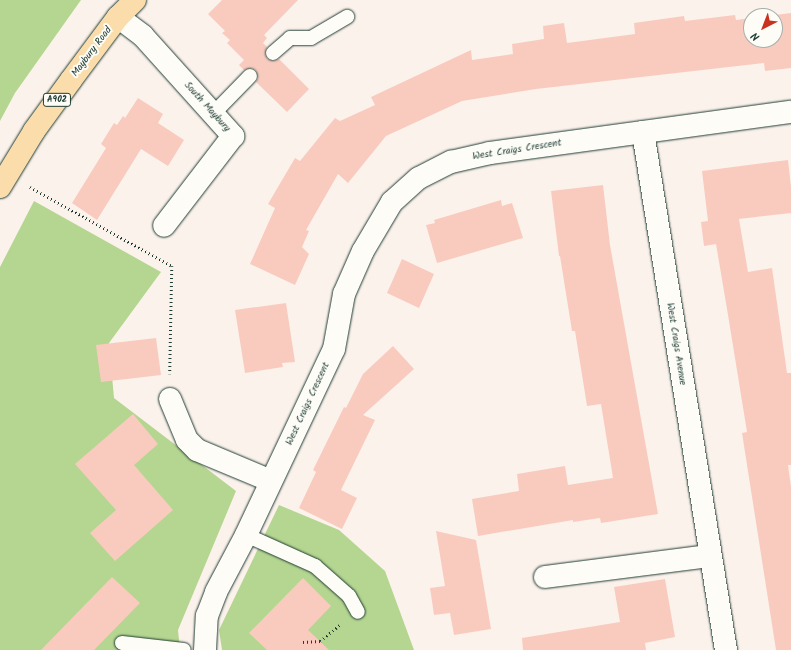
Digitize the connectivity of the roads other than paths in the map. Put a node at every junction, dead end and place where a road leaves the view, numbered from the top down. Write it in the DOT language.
graph roads {
  1 [pos="135,0"];
  2 [pos="118,17"];
  3 [pos="347,17"];
  4 [pos="273,53"];
  5 [pos="250,76"];
  6 [pos="791,112"];
  7 [pos="213,114"];
  8 [pos="642,132"];
  9 [pos="3,180"];
  10 [pos="164,226"];
  11 [pos="170,399"];
  12 [pos="271,481"];
  13 [pos="246,535"];
  14 [pos="710,556"];
  15 [pos="545,577"];
  16 [pos="358,612"];
  17 [pos="122,643"];
  18 [pos="184,650"];
  19 [pos="205,650"];
  20 [pos="726,650"];
  1 -- 2 [label="main road, Maybury Road / A902"];
  2 -- 7 [label="street, South Maybury"];
  2 -- 9 [label="main road, Maybury Road / A902"];
  3 -- 4 [label="lane"];
  5 -- 7 [label="lane"];
  6 -- 8 [label="street, West Craigs Crescent"];
  7 -- 10 [label="street, South Maybury"];
  8 -- 12 [label="street, West Craigs Crescent"];
  8 -- 14 [label="street, West Craigs Avenue"];
  11 -- 12 [label="street"];
  12 -- 13 [label="street, West Craigs Crescent"];
  13 -- 16 [label="lane"];
  13 -- 19 [label="street, West Craigs Crescent"];
  14 -- 15 [label="street"];
  14 -- 20 [label="street, West Craigs Avenue"];
  17 -- 18 [label="lane"];
}
